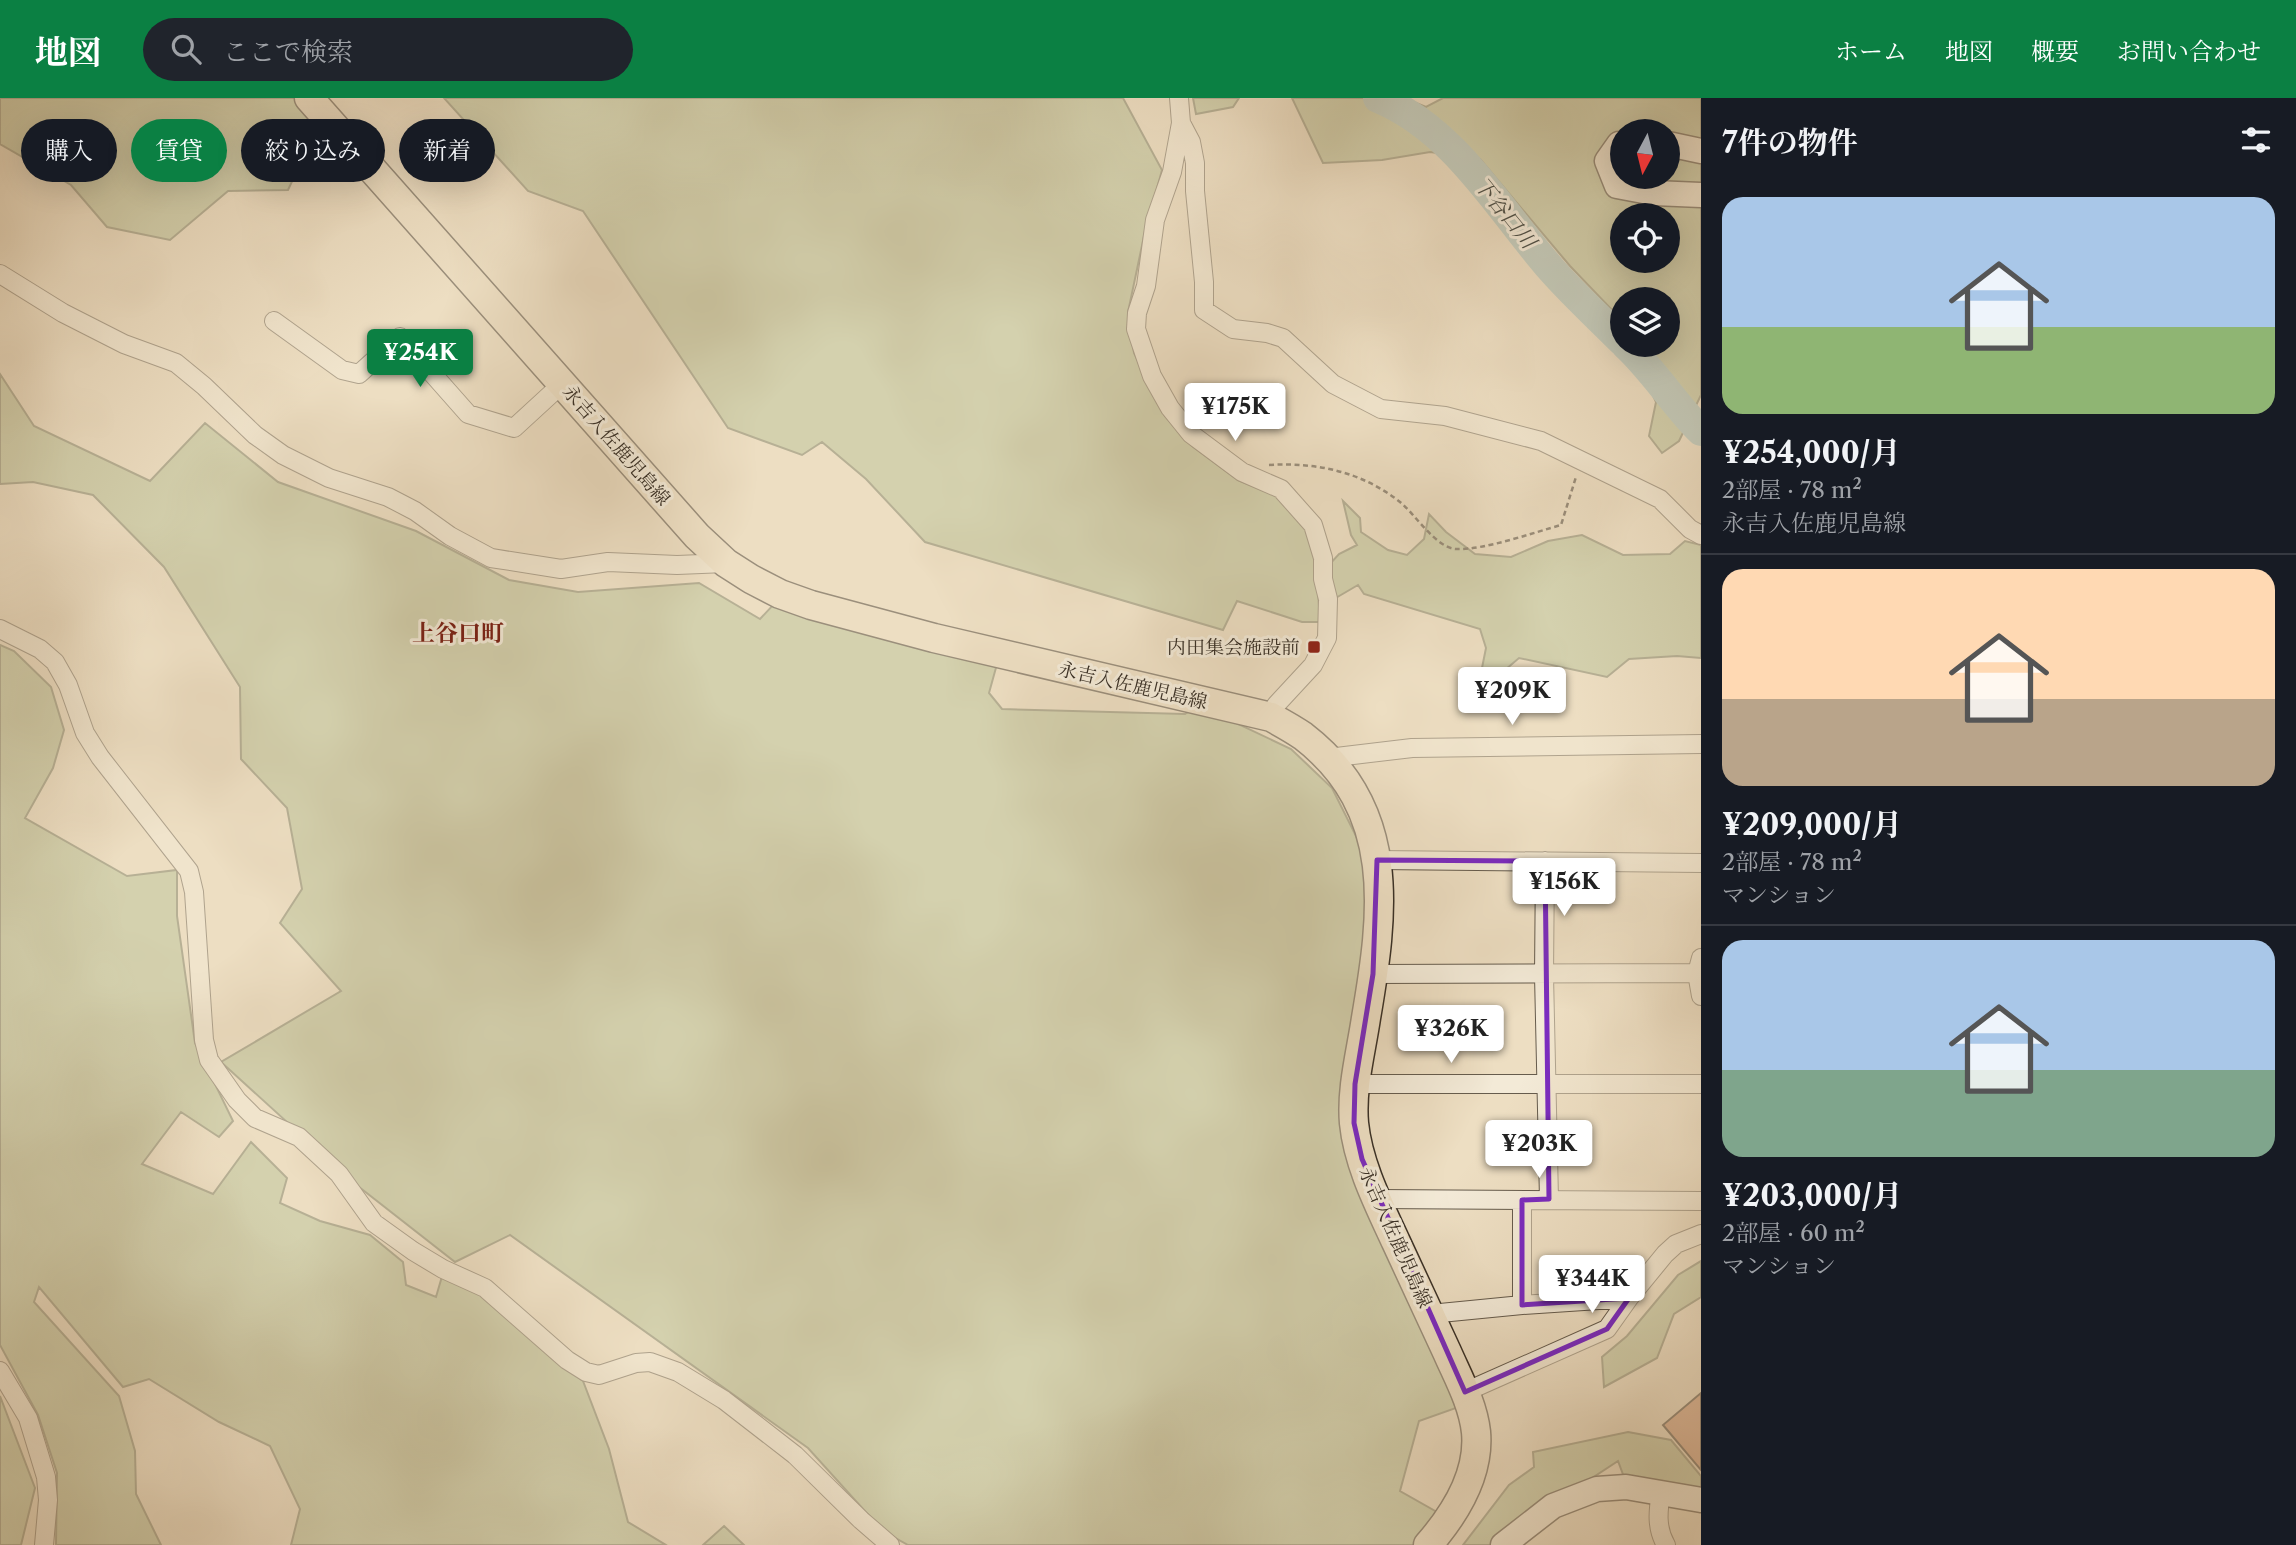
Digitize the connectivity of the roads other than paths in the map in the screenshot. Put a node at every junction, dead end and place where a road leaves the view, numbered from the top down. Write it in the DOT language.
graph roads {
  1 [pos="309,98"];
  2 [pos="1179,98"];
  3 [pos="1181,123"];
  4 [pos="1680,146"];
  5 [pos="1701,150"];
  6 [pos="1633,189"];
  7 [pos="1701,195"];
  8 [pos="0,274"];
  9 [pos="274,321"];
  10 [pos="563,383"];
  11 [pos="1701,535"];
  12 [pos="726,563"];
  13 [pos="0,629"];
  14 [pos="1271,717"];
  15 [pos="1701,744"];
  16 [pos="1328,758"];
  17 [pos="1377,860"];
  18 [pos="1545,861"];
  19 [pos="1701,863"];
  20 [pos="1699,965"];
  21 [pos="1373,974"];
  22 [pos="1544,975"];
  23 [pos="1701,996"];
  24 [pos="1355,1084"];
  25 [pos="1545,1084"];
  26 [pos="1701,1084"];
  27 [pos="1377,1199"];
  28 [pos="1549,1199"];
  29 [pos="1522,1200"];
  30 [pos="1701,1200"];
  31 [pos="1701,1234"];
  32 [pos="1629,1298"];
  33 [pos="1522,1305"];
  34 [pos="1430,1314"];
  35 [pos="0,1371"];
  36 [pos="1465,1391"];
  37 [pos="1661,1492"];
  38 [pos="1701,1500"];
  39 [pos="44,1545"];
  40 [pos="890,1545"];
  41 [pos="1427,1545"];
  42 [pos="1503,1545"];
  43 [pos="1666,1545"];
  1 -- 10 [label="main road, 永吉入佐鹿児島線"];
  2 -- 3 [label="street"];
  3 -- 11 [label="street"];
  3 -- 14 [label="street"];
  4 -- 5 [label="main road"];
  6 -- 7 [label="main road"];
  8 -- 12 [label="street"];
  9 -- 10 [label="street"];
  10 -- 12 [label="main road, 永吉入佐鹿児島線"];
  12 -- 14 [label="main road, 永吉入佐鹿児島線"];
  13 -- 40 [label="street"];
  14 -- 16 [label="main road, 永吉入佐鹿児島線"];
  15 -- 16 [label="street"];
  16 -- 17 [label="main road, 永吉入佐鹿児島線"];
  17 -- 18 [label="street"];
  17 -- 21 [label="main road, 永吉入佐鹿児島線"];
  18 -- 19 [label="street"];
  18 -- 22 [label="street"];
  20 -- 22 [label="street"];
  20 -- 23 [label="street"];
  21 -- 22 [label="street"];
  21 -- 24 [label="main road, 永吉入佐鹿児島線"];
  22 -- 25 [label="street"];
  24 -- 25 [label="street"];
  24 -- 27 [label="main road, 永吉入佐鹿児島線"];
  25 -- 26 [label="street"];
  25 -- 28 [label="street"];
  27 -- 29 [label="street"];
  27 -- 34 [label="main road, 永吉入佐鹿児島線"];
  28 -- 29 [label="street"];
  28 -- 30 [label="street"];
  29 -- 33 [label="street"];
  31 -- 32 [label="street"];
  32 -- 33 [label="street"];
  32 -- 36 [label="street"];
  33 -- 34 [label="street"];
  34 -- 36 [label="main road, 永吉入佐鹿児島線"];
  35 -- 39 [label="street"];
  36 -- 41 [label="main road, 永吉入佐鹿児島線"];
  37 -- 38 [label="main road"];
  37 -- 42 [label="main road"];
  37 -- 43 [label="street"];
}
